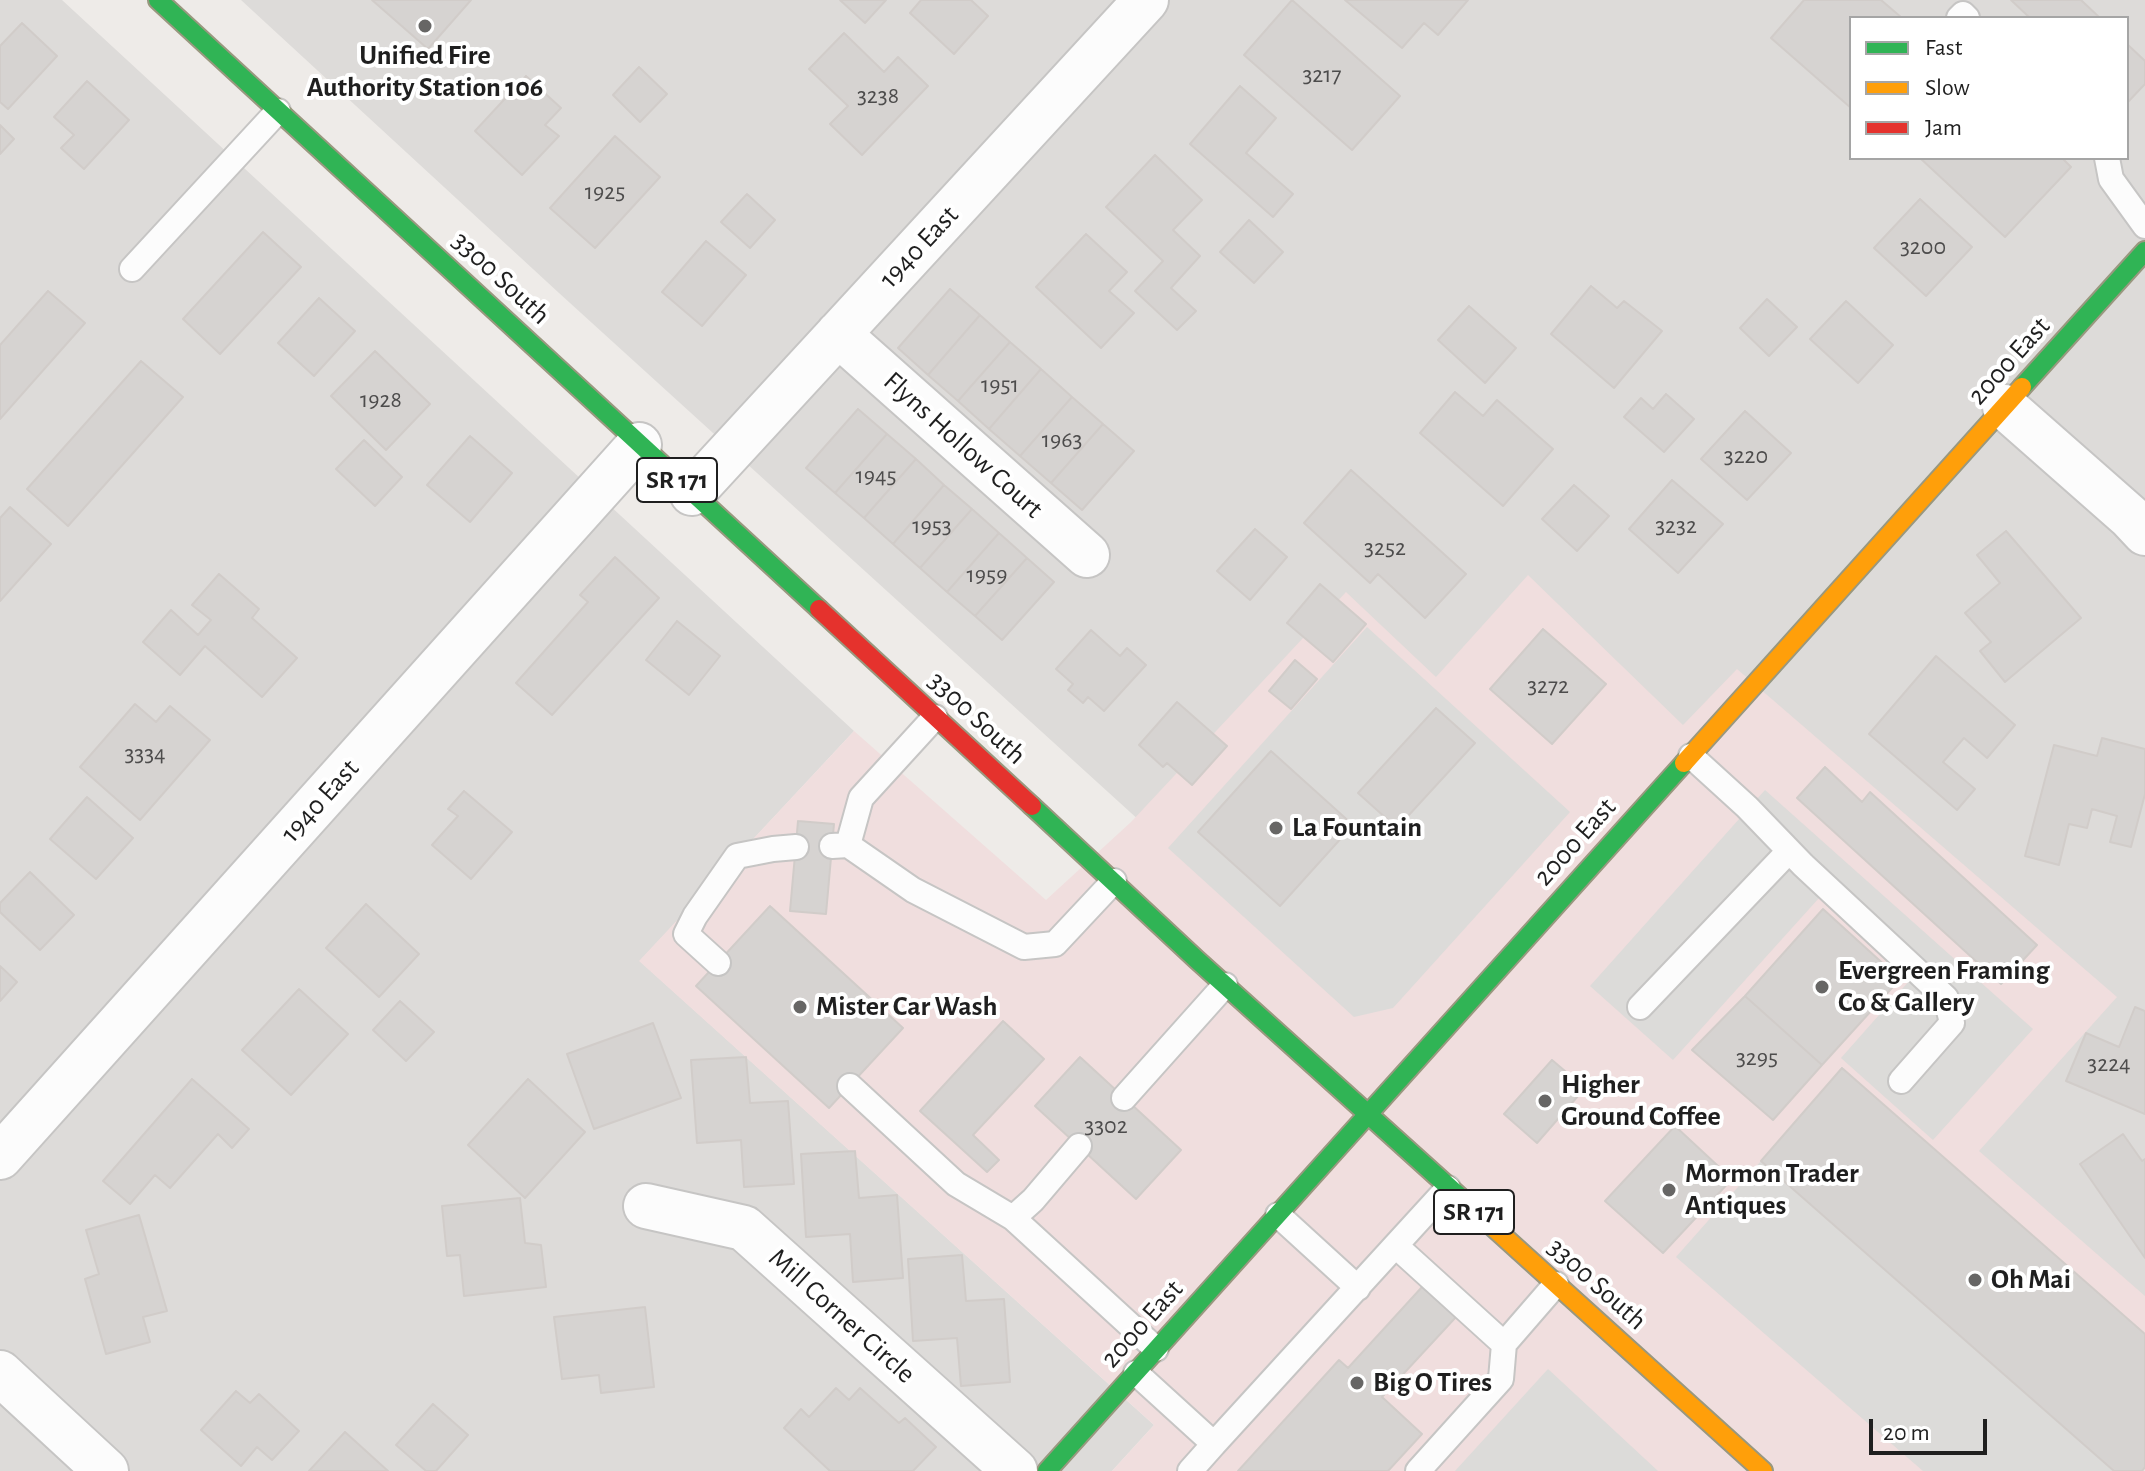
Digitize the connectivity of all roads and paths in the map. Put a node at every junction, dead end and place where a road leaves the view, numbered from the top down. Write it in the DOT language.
graph roads {
  1 [pos="158,0"];
  2 [pos="1146,0"];
  3 [pos="278,111"];
  4 [pos="2107,160"];
  5 [pos="2145,226"];
  6 [pos="2145,251"];
  7 [pos="132,269"];
  8 [pos="838,334"];
  9 [pos="2005,407"];
  10 [pos="639,445"];
  11 [pos="692,493"];
  12 [pos="2145,533"];
  13 [pos="1087,555"];
  14 [pos="935,717"];
  15 [pos="1691,756"];
  16 [pos="796,847"];
  17 [pos="1789,851"];
  18 [pos="1114,881"];
  19 [pos="718,963"];
  20 [pos="1225,985"];
  21 [pos="1640,1007"];
  22 [pos="1901,1081"];
  23 [pos="850,1086"];
  24 [pos="1124,1098"];
  25 [pos="1368,1115"];
  26 [pos="1079,1146"];
  27 [pos="0,1157"];
  28 [pos="1448,1188"];
  29 [pos="646,1206"];
  30 [pos="1278,1215"];
  31 [pos="1013,1218"];
  32 [pos="1396,1246"];
  33 [pos="1556,1284"];
  34 [pos="1358,1288"];
  35 [pos="1504,1344"];
  36 [pos="1156,1349"];
  37 [pos="0,1373"];
  38 [pos="1136,1373"];
  39 [pos="1214,1444"];
  40 [pos="106,1471"];
  41 [pos="1015,1471"];
  42 [pos="1047,1471"];
  43 [pos="1190,1471"];
  44 [pos="1418,1471"];
  45 [pos="1763,1471"];
  1 -- 3 [label="main road, 3300 South / SR 171"];
  2 -- 8 [label="street, 1940 East"];
  3 -- 7 [label="lane"];
  3 -- 10 [label="main road, 3300 South / SR 171"];
  4 -- 5 [label="lane"];
  6 -- 9 [label="main road, 2000 East"];
  8 -- 11 [label="street, 1940 East"];
  8 -- 13 [label="street, Flyns Hollow Court"];
  9 -- 12 [label="street"];
  9 -- 15 [label="main road, 2000 East"];
  10 -- 11 [label="main road, 3300 South / SR 171"];
  10 -- 27 [label="street, 1940 East"];
  11 -- 14 [label="main road, 3300 South / SR 171"];
  14 -- 18 [label="main road, 3300 South / SR 171"];
  14 -- 18 [label="lane"];
  15 -- 17 [label="lane"];
  15 -- 25 [label="main road, 2000 East"];
  16 -- 19 [label="lane"];
  17 -- 21 [label="lane"];
  17 -- 22 [label="lane"];
  18 -- 20 [label="main road, 3300 South / SR 171"];
  20 -- 24 [label="lane"];
  20 -- 25 [label="main road, 3300 South / SR 171"];
  23 -- 31 [label="lane"];
  25 -- 28 [label="main road, 3300 South / SR 171"];
  25 -- 30 [label="main road, 2000 East"];
  26 -- 31 [label="lane"];
  28 -- 32 [label="lane"];
  28 -- 33 [label="main road, 3300 South / SR 171"];
  29 -- 41 [label="street, Mill Corner Circle"];
  30 -- 34 [label="lane"];
  30 -- 36 [label="main road, 2000 East"];
  31 -- 36 [label="lane"];
  32 -- 34 [label="lane"];
  32 -- 35 [label="lane"];
  33 -- 35 [label="lane"];
  33 -- 45 [label="main road, 3300 South / SR 171"];
  34 -- 39 [label="lane"];
  35 -- 44 [label="lane"];
  36 -- 38 [label="main road, 2000 East"];
  37 -- 40 [label="street"];
  38 -- 39 [label="lane"];
  38 -- 42 [label="main road, 2000 East"];
  39 -- 43 [label="lane"];
}
